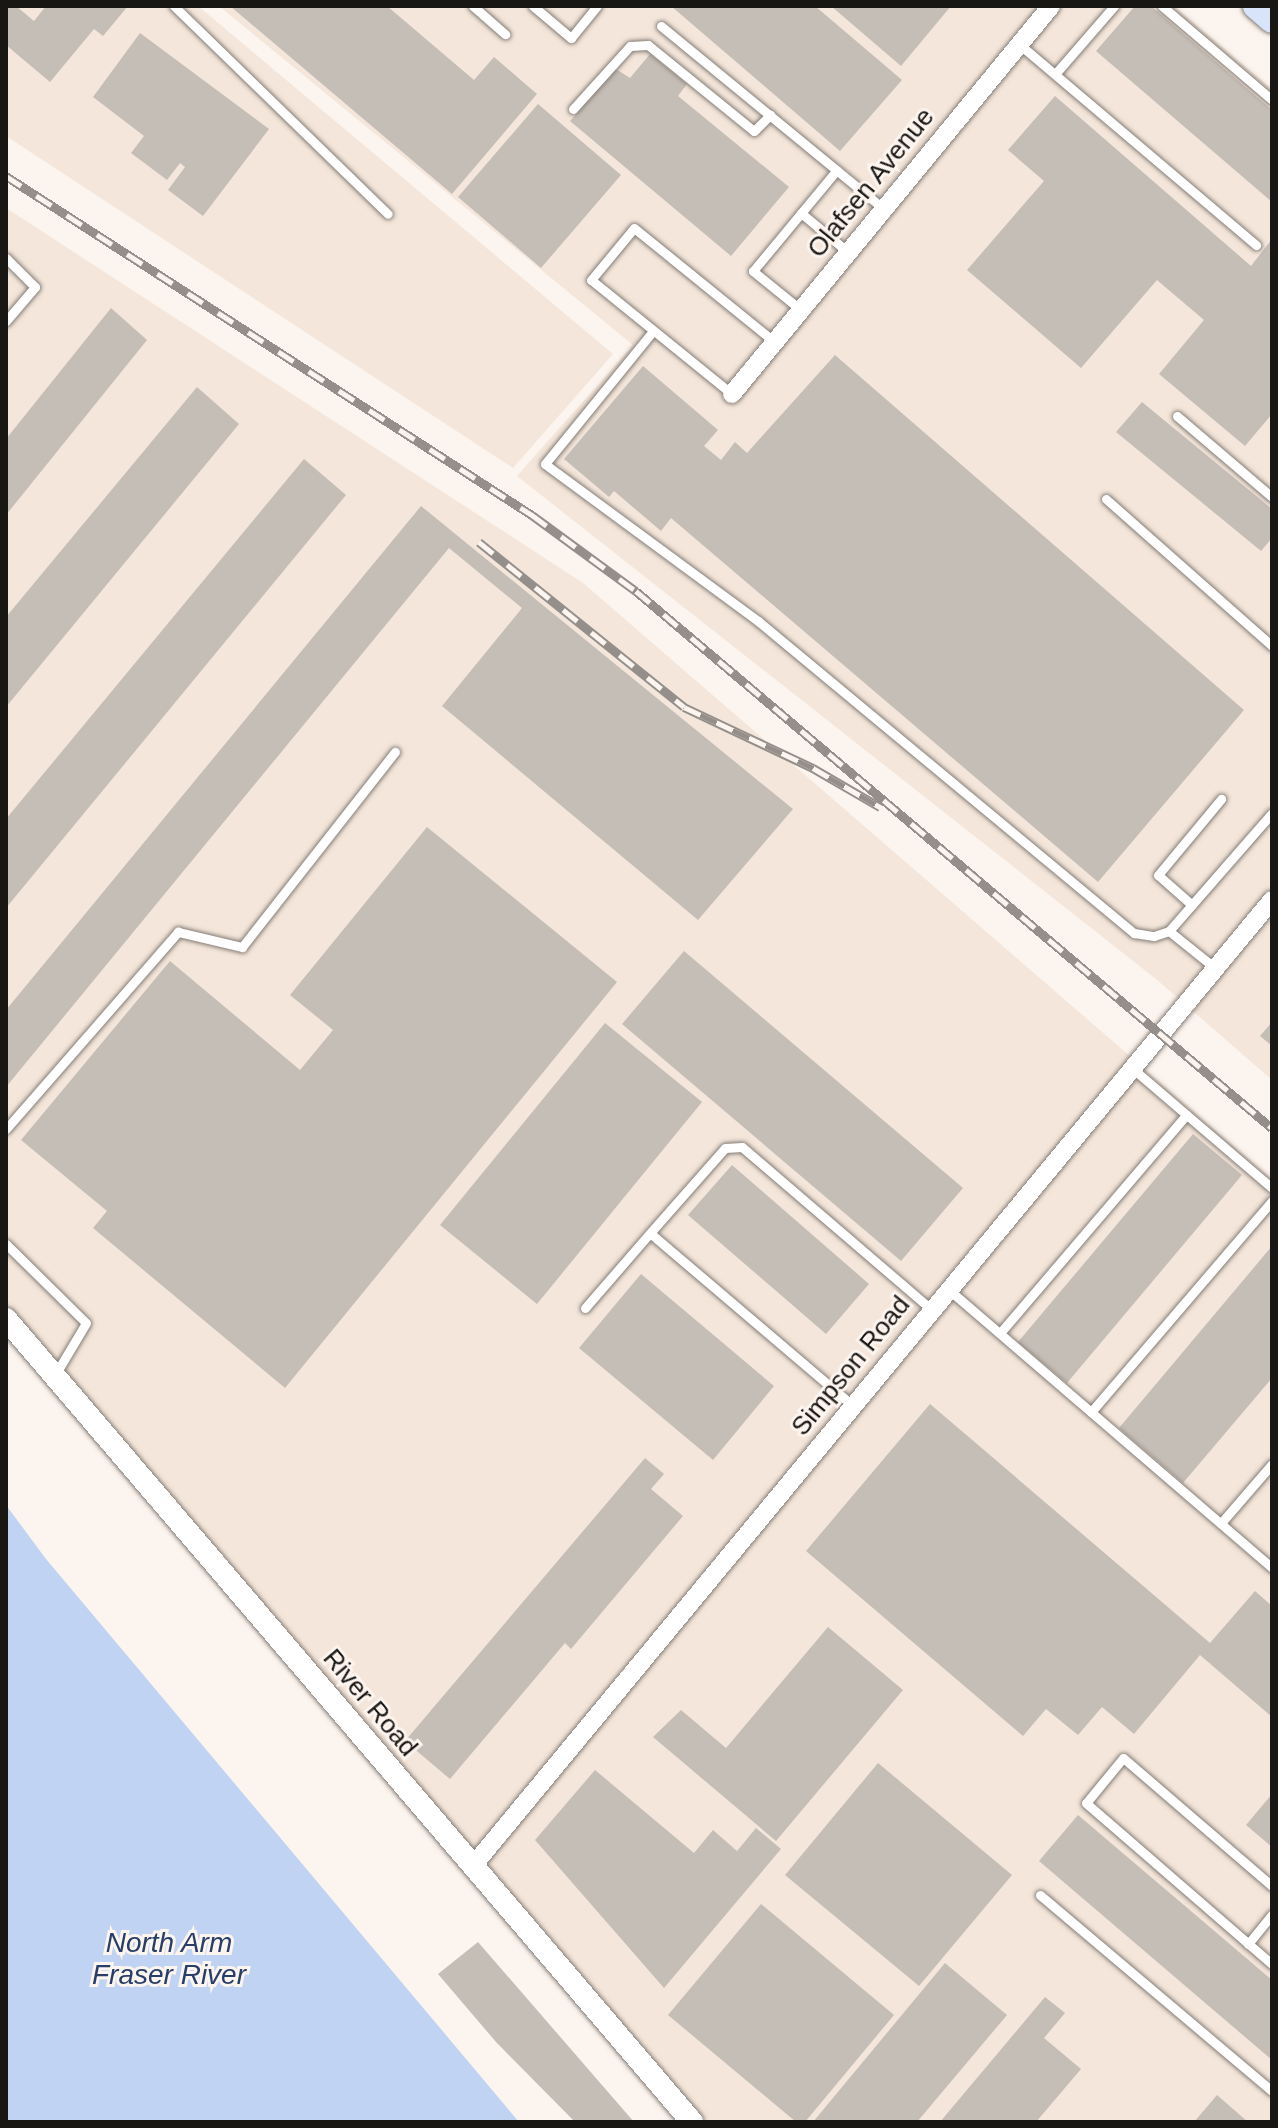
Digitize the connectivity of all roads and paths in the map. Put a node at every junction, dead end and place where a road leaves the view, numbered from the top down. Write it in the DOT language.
graph roads {
  1 [pos="174,6"];
  2 [pos="473,6"];
  3 [pos="533,6"];
  4 [pos="597,6"];
  5 [pos="1051,6"];
  6 [pos="1114,6"];
  7 [pos="1162,6"];
  8 [pos="1256,6"];
  9 [pos="1272,20"];
  10 [pos="661,26"];
  11 [pos="505,34"];
  12 [pos="1019,44"];
  13 [pos="1056,73"];
  14 [pos="1272,100"];
  15 [pos="573,109"];
  16 [pos="770,115"];
  17 [pos="837,170"];
  18 [pos="884,209"];
  19 [pos="801,213"];
  20 [pos="388,214"];
  21 [pos="1256,245"];
  22 [pos="848,252"];
  23 [pos="6,258"];
  24 [pos="801,310"];
  25 [pos="6,321"];
  26 [pos="653,331"];
  27 [pos="775,342"];
  28 [pos="732,394"];
  29 [pos="1177,416"];
  30 [pos="1272,497"];
  31 [pos="1106,499"];
  32 [pos="1272,646"];
  33 [pos="395,752"];
  34 [pos="1221,799"];
  35 [pos="1272,813"];
  36 [pos="1272,900"];
  37 [pos="1192,905"];
  38 [pos="1169,931"];
  39 [pos="1215,968"];
  40 [pos="1132,1068"];
  41 [pos="1186,1115"];
  42 [pos="6,1129"];
  43 [pos="1272,1188"];
  44 [pos="1272,1201"];
  45 [pos="650,1233"];
  46 [pos="6,1244"];
  47 [pos="948,1289"];
  48 [pos="585,1308"];
  49 [pos="931,1309"];
  50 [pos="6,1319"];
  51 [pos="1000,1333"];
  52 [pos="55,1375"];
  53 [pos="852,1405"];
  54 [pos="1091,1412"];
  55 [pos="1272,1464"];
  56 [pos="1221,1523"];
  57 [pos="1272,1568"];
  58 [pos="472,1867"];
  59 [pos="1272,1886"];
  60 [pos="1040,1895"];
  61 [pos="1272,1914"];
  62 [pos="1248,1944"];
  63 [pos="1272,1964"];
  64 [pos="1272,2091"];
  65 [pos="692,2122"];
  1 -- 20 [label="lane"];
  2 -- 11 [label="lane"];
  3 -- 4 [label="lane"];
  5 -- 12 [label="street, Olafsen Avenue"];
  6 -- 13 [label="lane"];
  7 -- 14 [label="lane"];
  8 -- 9 [label="main road"];
  10 -- 16 [label="lane"];
  12 -- 13 [label="lane"];
  12 -- 18 [label="street, Olafsen Avenue"];
  13 -- 21 [label="lane"];
  15 -- 16 [label="lane"];
  16 -- 17 [label="lane"];
  17 -- 18 [label="lane"];
  17 -- 19 [label="lane"];
  18 -- 22 [label="street, Olafsen Avenue"];
  19 -- 22 [label="lane"];
  19 -- 24 [label="lane"];
  22 -- 24 [label="street, Olafsen Avenue"];
  23 -- 25 [label="lane"];
  24 -- 27 [label="street, Olafsen Avenue"];
  26 -- 27 [label="lane"];
  26 -- 28 [label="lane"];
  26 -- 38 [label="lane"];
  27 -- 28 [label="street, Olafsen Avenue"];
  29 -- 30 [label="lane"];
  31 -- 32 [label="lane"];
  33 -- 42 [label="lane"];
  34 -- 37 [label="lane"];
  35 -- 37 [label="lane"];
  36 -- 39 [label="street, Simpson Road"];
  37 -- 38 [label="lane"];
  38 -- 39 [label="lane"];
  39 -- 40 [label="street, Simpson Road"];
  40 -- 41 [label="lane"];
  40 -- 47 [label="street, Simpson Road"];
  41 -- 43 [label="lane"];
  41 -- 51 [label="lane"];
  44 -- 54 [label="lane"];
  45 -- 48 [label="lane"];
  45 -- 49 [label="lane"];
  45 -- 53 [label="lane"];
  46 -- 52 [label="lane"];
  47 -- 49 [label="street, Simpson Road"];
  47 -- 51 [label="lane"];
  49 -- 53 [label="street, Simpson Road"];
  50 -- 52 [label="street, River Road"];
  51 -- 54 [label="lane"];
  52 -- 58 [label="street, River Road"];
  53 -- 58 [label="street, Simpson Road"];
  54 -- 56 [label="lane"];
  55 -- 56 [label="lane"];
  56 -- 57 [label="lane"];
  58 -- 65 [label="street, River Road"];
  59 -- 62 [label="lane"];
  60 -- 64 [label="lane"];
  61 -- 62 [label="lane"];
  62 -- 63 [label="lane"];
}
